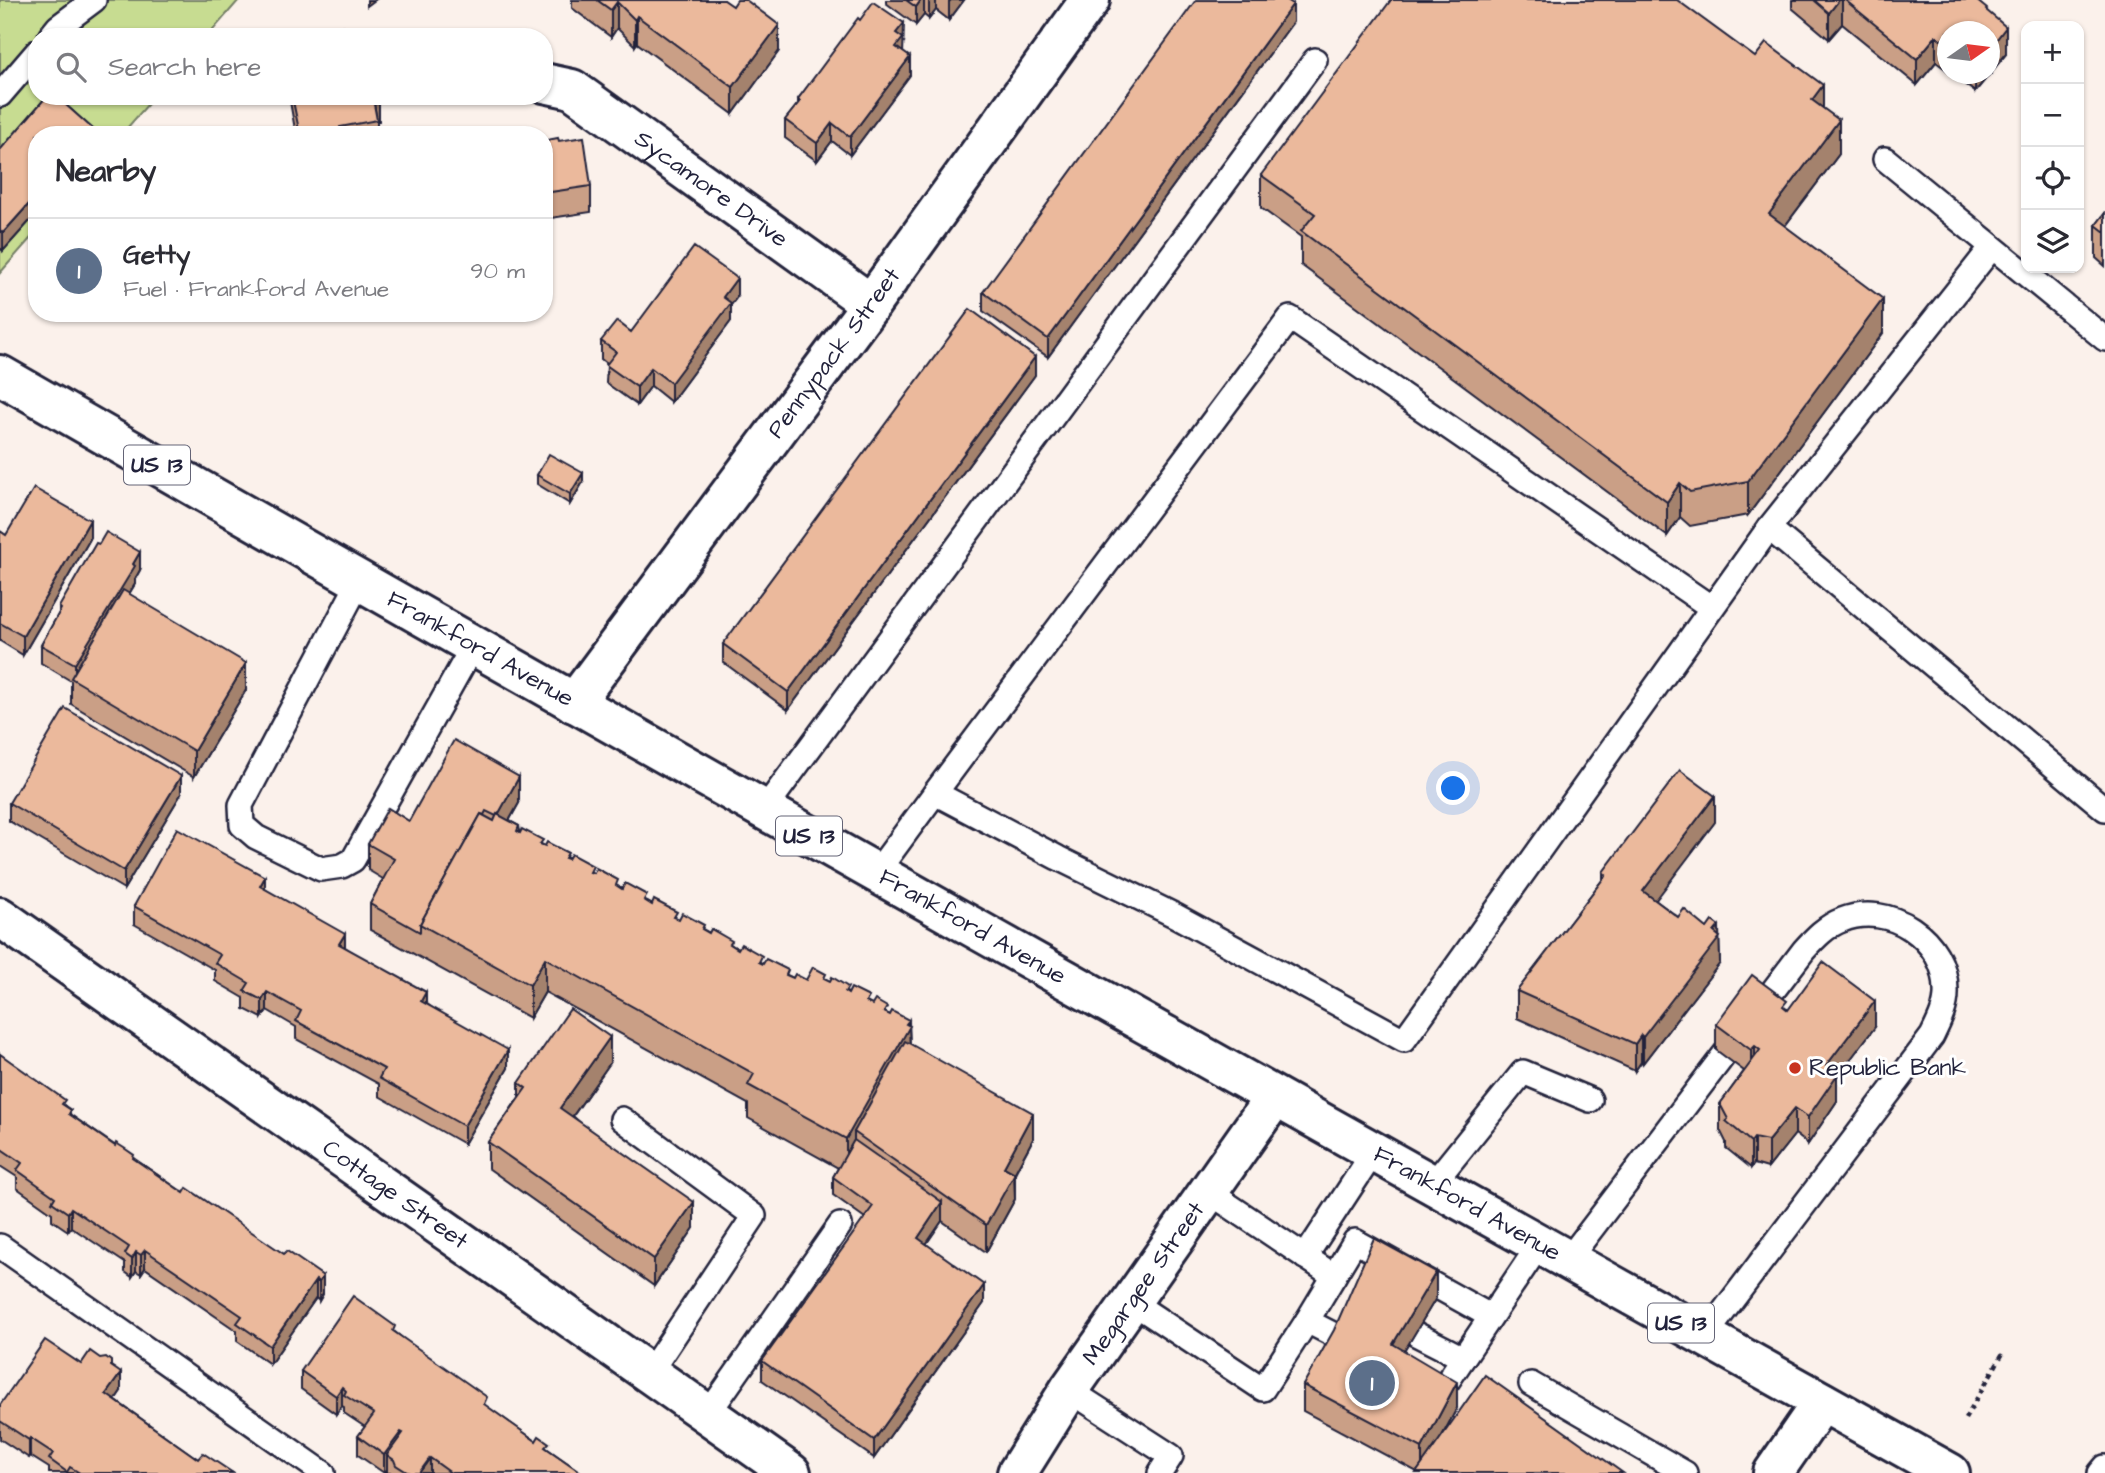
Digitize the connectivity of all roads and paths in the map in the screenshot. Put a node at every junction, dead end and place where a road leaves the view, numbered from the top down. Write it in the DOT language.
graph roads {
  1 [pos="94,0"];
  2 [pos="1090,0"];
  3 [pos="57,28"];
  4 [pos="1315,60"];
  5 [pos="28,62"];
  6 [pos="553,85"];
  7 [pos="0,94"];
  8 [pos="1885,159"];
  9 [pos="1992,247"];
  10 [pos="871,304"];
  11 [pos="2105,339"];
  12 [pos="0,375"];
  13 [pos="1769,528"];
  14 [pos="359,582"];
  15 [pos="1712,608"];
  16 [pos="473,646"];
  17 [pos="574,703"];
  18 [pos="935,793"];
  19 [pos="2105,809"];
  20 [pos="764,810"];
  21 [pos="876,873"];
  22 [pos="0,917"];
  23 [pos="1275,1098"];
  24 [pos="1590,1101"];
  25 [pos="622,1119"];
  26 [pos="1373,1153"];
  27 [pos="1433,1185"];
  28 [pos="1209,1192"];
  29 [pos="841,1225"];
  30 [pos="0,1247"];
  31 [pos="1553,1253"];
  32 [pos="1305,1257"];
  33 [pos="1330,1282"];
  34 [pos="1347,1299"];
  35 [pos="1132,1302"];
  36 [pos="1490,1316"];
  37 [pos="1307,1321"];
  38 [pos="1414,1333"];
  39 [pos="1705,1336"];
  40 [pos="1342,1339"];
  41 [pos="2003,1353"];
  42 [pos="1463,1358"];
  43 [pos="650,1372"];
  44 [pos="1531,1384"];
  45 [pos="1069,1390"];
  46 [pos="1441,1391"];
  47 [pos="1822,1402"];
  48 [pos="708,1414"];
  49 [pos="1965,1419"];
  50 [pos="2105,1467"];
  51 [pos="323,1473"];
  52 [pos="792,1473"];
  53 [pos="1017,1473"];
  54 [pos="1160,1473"];
  55 [pos="1685,1473"];
  56 [pos="1773,1473"];
  57 [pos="1950,1473"];
  58 [pos="2100,1473"];
  1 -- 3 [label="lane"];
  2 -- 10 [label="street, Pennypack Street"];
  4 -- 20 [label="lane"];
  5 -- 7 [label="lane"];
  6 -- 10 [label="street, Sycamore Drive"];
  8 -- 9 [label="lane"];
  9 -- 11 [label="lane"];
  9 -- 13 [label="lane"];
  10 -- 17 [label="street, Pennypack Street"];
  12 -- 14 [label="street, Frankford Avenue / US 13"];
  13 -- 15 [label="lane"];
  13 -- 19 [label="lane"];
  14 -- 16 [label="street, Frankford Avenue / US 13"];
  14 -- 16 [label="lane"];
  15 -- 18 [label="lane"];
  15 -- 18 [label="lane"];
  16 -- 17 [label="street, Frankford Avenue / US 13"];
  17 -- 20 [label="street, Frankford Avenue / US 13"];
  18 -- 21 [label="lane"];
  20 -- 21 [label="street, Frankford Avenue / US 13"];
  21 -- 23 [label="street, Frankford Avenue / US 13"];
  22 -- 43 [label="street, Cottage Street"];
  23 -- 26 [label="street, Frankford Avenue / US 13"];
  23 -- 28 [label="street, Megargee Street"];
  24 -- 27 [label="lane"];
  25 -- 43 [label="lane"];
  26 -- 27 [label="street, Frankford Avenue / US 13"];
  26 -- 32 [label="lane"];
  27 -- 31 [label="street, Frankford Avenue / US 13"];
  28 -- 32 [label="lane"];
  28 -- 35 [label="street, Megargee Street"];
  29 -- 48 [label="lane"];
  30 -- 51 [label="lane"];
  31 -- 36 [label="lane"];
  31 -- 39 [label="street, Frankford Avenue / US 13"];
  31 -- 39 [label="lane"];
  32 -- 33 [label="lane"];
  33 -- 34 [label="lane"];
  33 -- 36 [label="lane"];
  33 -- 37 [label="lane"];
  35 -- 37 [label="lane"];
  35 -- 45 [label="street, Megargee Street"];
  36 -- 42 [label="lane"];
  37 -- 40 [label="lane"];
  38 -- 42 [label="lane"];
  39 -- 47 [label="street, Frankford Avenue / US 13"];
  41 -- 49 [label="path"];
  42 -- 46 [label="lane"];
  43 -- 48 [label="street, Cottage Street"];
  44 -- 55 [label="lane"];
  45 -- 53 [label="street, Megargee Street"];
  45 -- 54 [label="lane"];
  47 -- 56 [label="street"];
  47 -- 57 [label="street, Frankford Avenue / US 13"];
  48 -- 52 [label="street, Cottage Street"];
  50 -- 58 [label="lane"];
}
